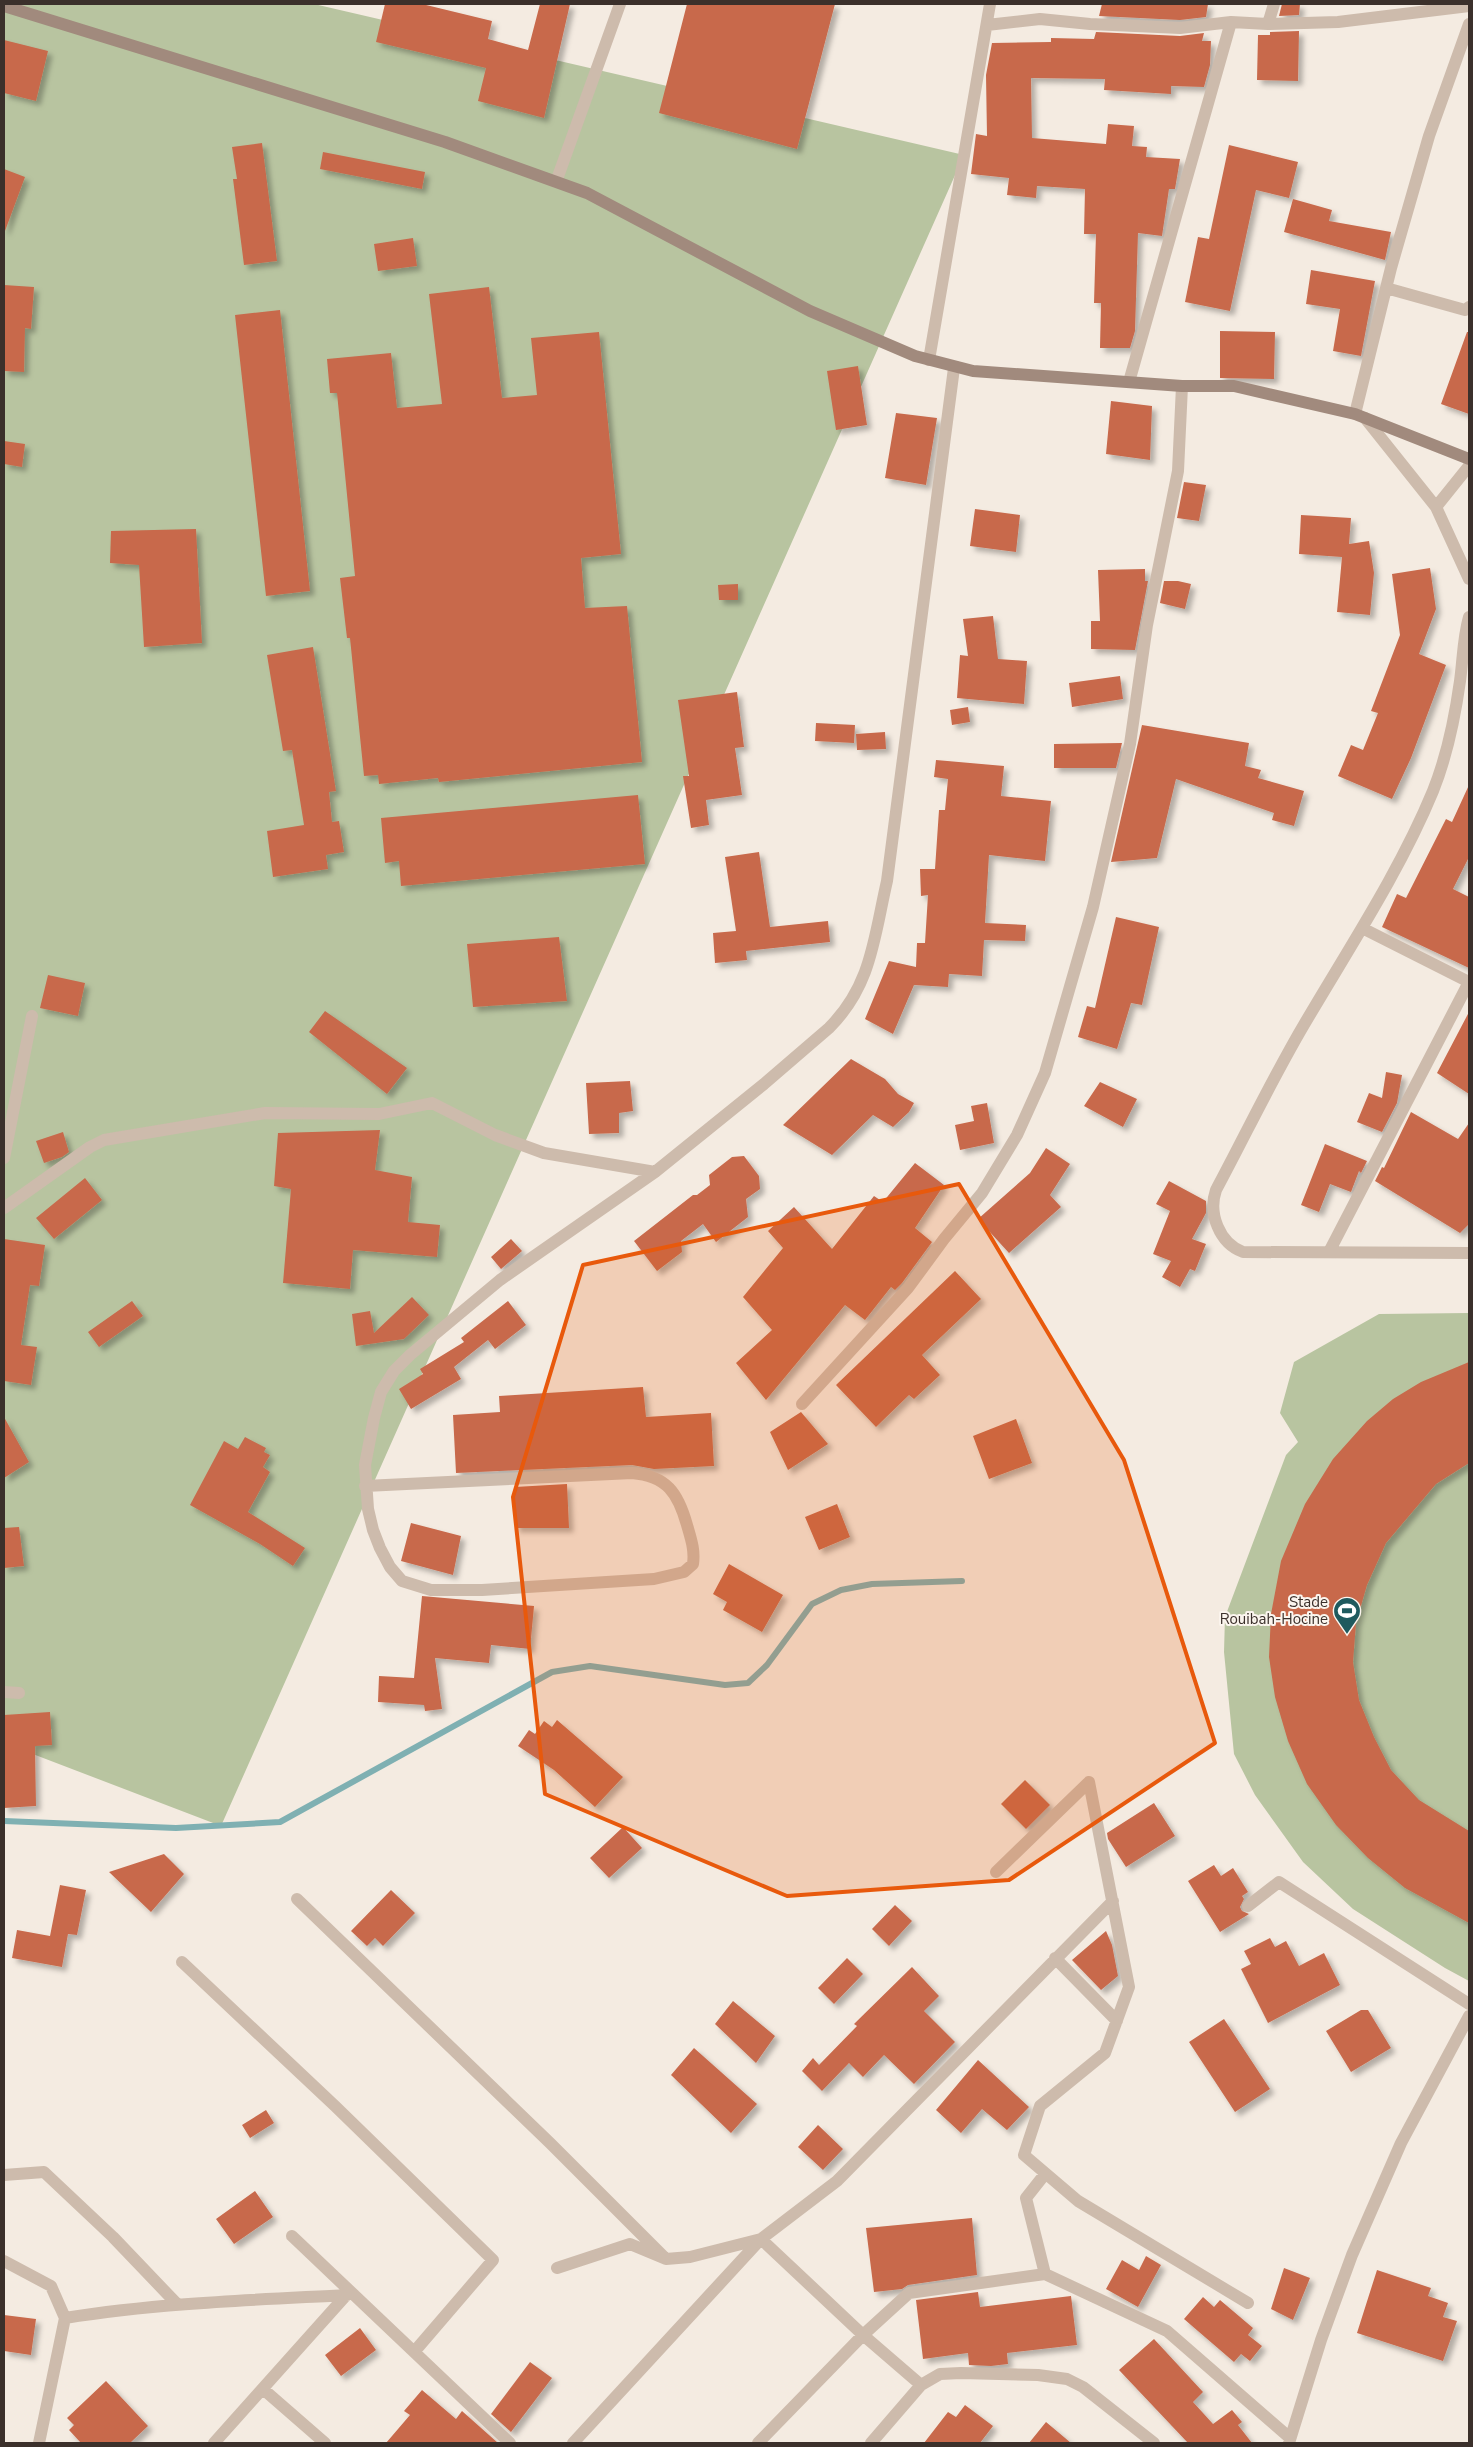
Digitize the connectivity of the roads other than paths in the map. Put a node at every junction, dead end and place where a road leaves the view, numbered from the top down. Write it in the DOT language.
graph roads {
  1 [pos="620,4"];
  2 [pos="990,4"];
  3 [pos="1274,4"];
  4 [pos="4,6"];
  5 [pos="1469,6"];
  6 [pos="1231,22"];
  7 [pos="1268,24"];
  8 [pos="1469,24"];
  9 [pos="987,25"];
  10 [pos="556,182"];
  11 [pos="1386,288"];
  12 [pos="1468,313"];
  13 [pos="928,360"];
  14 [pos="954,368"];
  15 [pos="1129,382"];
  16 [pos="1182,386"];
  17 [pos="1360,416"];
  18 [pos="1469,459"];
  19 [pos="1469,466"];
  20 [pos="1436,507"];
  21 [pos="1469,579"];
  22 [pos="1469,617"];
  23 [pos="1362,928"];
  24 [pos="1469,982"];
  25 [pos="32,1016"];
  26 [pos="4,1158"];
  27 [pos="655,1172"];
  28 [pos="4,1208"];
  29 [pos="1329,1252"];
  30 [pos="1469,1253"];
  31 [pos="802,1404"];
  32 [pos="365,1486"];
  33 [pos="4,1692"];
  34 [pos="19,1693"];
  35 [pos="996,1872"];
  36 [pos="297,1899"];
  37 [pos="1113,1901"];
  38 [pos="1248,1906"];
  39 [pos="1054,1958"];
  40 [pos="182,1962"];
  41 [pos="1469,2004"];
  42 [pos="1469,2016"];
  43 [pos="1117,2021"];
  44 [pos="1046,2174"];
  45 [pos="4,2175"];
  46 [pos="292,2236"];
  47 [pos="761,2239"];
  48 [pos="666,2259"];
  49 [pos="4,2261"];
  50 [pos="557,2268"];
  51 [pos="1045,2274"];
  52 [pos="348,2293"];
  53 [pos="1248,2303"];
  54 [pos="177,2304"];
  55 [pos="65,2318"];
  56 [pos="863,2334"];
  57 [pos="414,2352"];
  58 [pos="921,2385"];
  59 [pos="262,2389"];
  60 [pos="1290,2441"];
  61 [pos="39,2443"];
  62 [pos="214,2443"];
  63 [pos="325,2443"];
  64 [pos="510,2443"];
  65 [pos="573,2443"];
  66 [pos="758,2443"];
  67 [pos="872,2443"];
  68 [pos="1154,2443"];
  1 -- 10 [label="street"];
  2 -- 9 [label="street"];
  3 -- 7 [label="street"];
  4 -- 10 [label="main road"];
  5 -- 7 [label="street"];
  6 -- 7 [label="street"];
  6 -- 9 [label="street"];
  6 -- 15 [label="street"];
  8 -- 11 [label="street"];
  9 -- 13 [label="street"];
  10 -- 13 [label="main road"];
  11 -- 12 [label="street"];
  11 -- 17 [label="street"];
  13 -- 14 [label="main road"];
  14 -- 15 [label="main road"];
  14 -- 27 [label="street"];
  15 -- 16 [label="main road"];
  16 -- 17 [label="main road"];
  16 -- 31 [label="street"];
  17 -- 18 [label="main road"];
  17 -- 20 [label="street"];
  19 -- 20 [label="street"];
  20 -- 21 [label="street"];
  22 -- 23 [label="street"];
  23 -- 24 [label="street"];
  23 -- 29 [label="street"];
  24 -- 29 [label="street"];
  25 -- 26 [label="street"];
  27 -- 28 [label="street"];
  27 -- 32 [label="street"];
  29 -- 30 [label="street"];
  32 -- 32 [label="street"];
  33 -- 34 [label="street"];
  35 -- 37 [label="street"];
  36 -- 48 [label="street"];
  37 -- 39 [label="street"];
  37 -- 43 [label="street"];
  38 -- 41 [label="street"];
  39 -- 43 [label="street"];
  39 -- 47 [label="street"];
  40 -- 57 [label="street"];
  42 -- 60 [label="street"];
  43 -- 44 [label="street"];
  44 -- 51 [label="street"];
  44 -- 53 [label="street"];
  45 -- 54 [label="street"];
  46 -- 52 [label="street"];
  47 -- 48 [label="street"];
  47 -- 56 [label="street"];
  47 -- 65 [label="street"];
  48 -- 50 [label="street"];
  49 -- 55 [label="street"];
  51 -- 56 [label="street"];
  51 -- 60 [label="street"];
  52 -- 54 [label="street"];
  52 -- 57 [label="street"];
  52 -- 59 [label="street"];
  54 -- 55 [label="street"];
  55 -- 61 [label="street"];
  56 -- 58 [label="street"];
  56 -- 66 [label="street"];
  57 -- 64 [label="street"];
  58 -- 67 [label="street"];
  58 -- 68 [label="street"];
  59 -- 62 [label="street"];
  59 -- 63 [label="street"];
}
